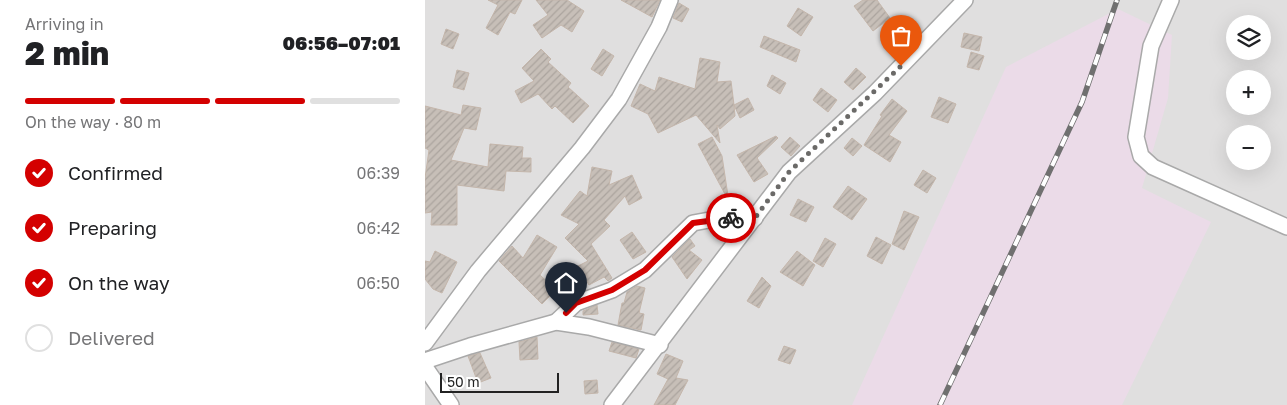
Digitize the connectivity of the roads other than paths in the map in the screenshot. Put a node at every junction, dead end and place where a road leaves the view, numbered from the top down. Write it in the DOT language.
graph roads {
  1 [pos="670,0"];
  2 [pos="965,0"];
  3 [pos="1171,0"];
  4 [pos="755,218"];
  5 [pos="1287,227"];
  6 [pos="556,322"];
  7 [pos="425,343"];
  8 [pos="660,345"];
  9 [pos="425,361"];
  10 [pos="425,366"];
  11 [pos="451,405"];
  12 [pos="612,405"];
  1 -- 7 [label="street"];
  2 -- 4 [label="street"];
  3 -- 5 [label="street"];
  4 -- 6 [label="street"];
  4 -- 8 [label="street"];
  6 -- 8 [label="street"];
  6 -- 9 [label="street"];
  8 -- 12 [label="street"];
  10 -- 11 [label="street"];
}
